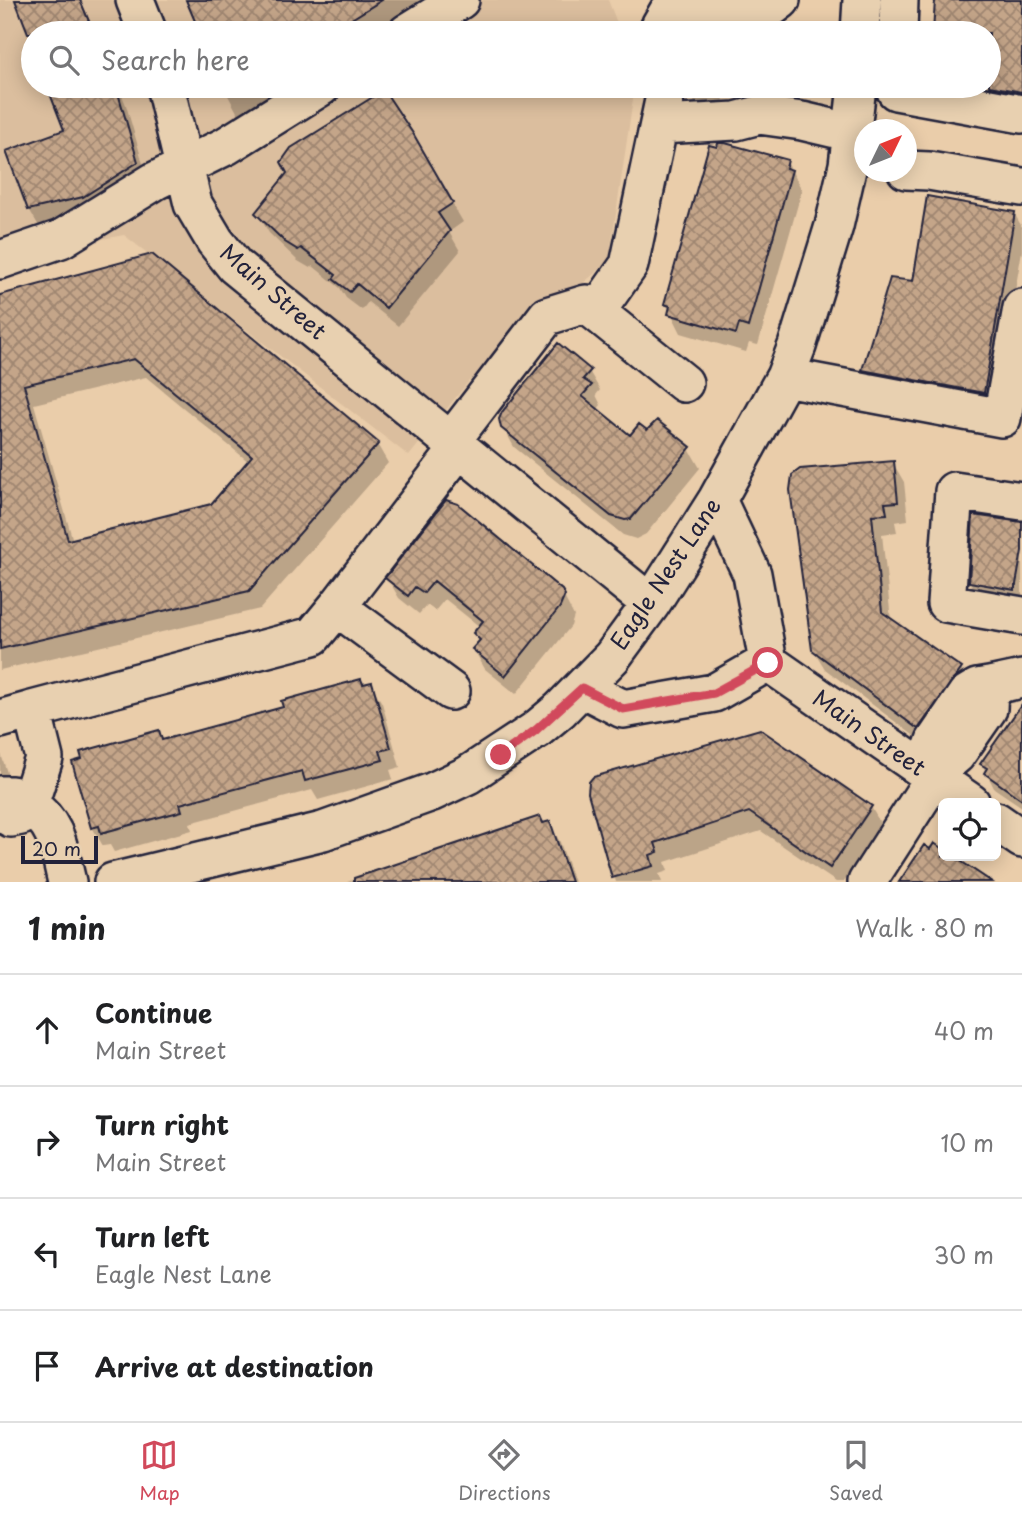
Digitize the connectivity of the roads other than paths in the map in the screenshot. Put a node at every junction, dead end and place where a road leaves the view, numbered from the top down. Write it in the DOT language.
graph roads {
  1 [pos="135,0"];
  2 [pos="460,0"];
  3 [pos="780,0"];
  4 [pos="862,0"];
  5 [pos="899,0"];
  6 [pos="143,21"];
  7 [pos="426,21"];
  8 [pos="663,21"];
  9 [pos="861,21"];
  10 [pos="898,21"];
  11 [pos="168,98"];
  12 [pos="303,98"];
  13 [pos="664,98"];
  14 [pos="857,98"];
  15 [pos="942,98"];
  16 [pos="1022,114"];
  17 [pos="856,119"];
  18 [pos="659,124"];
  19 [pos="854,154"];
  20 [pos="854,158"];
  21 [pos="185,166"];
  22 [pos="917,170"];
  23 [pos="1022,187"];
  24 [pos="0,260"];
  25 [pos="591,308"];
  26 [pos="1022,308"];
  27 [pos="785,377"];
  28 [pos="684,383"];
  29 [pos="456,444"];
  30 [pos="717,500"];
  31 [pos="1022,501"];
  32 [pos="651,604"];
  33 [pos="337,607"];
  34 [pos="1022,616"];
  35 [pos="768,663"];
  36 [pos="1013,679"];
  37 [pos="582,688"];
  38 [pos="451,691"];
  39 [pos="16,714"];
  40 [pos="930,775"];
  41 [pos="964,798"];
  42 [pos="10,807"];
  43 [pos="1001,824"];
  44 [pos="1022,839"];
  45 [pos="172,875"];
  46 [pos="67,882"];
  47 [pos="115,882"];
  48 [pos="867,882"];
  1 -- 6 [label="street"];
  2 -- 7 [label="street"];
  3 -- 8 [label="street"];
  4 -- 9 [label="street"];
  5 -- 10 [label="street"];
  11 -- 21 [label="street, Main Street"];
  12 -- 21 [label="street"];
  13 -- 18 [label="street"];
  14 -- 17 [label="street, Eagle Nest Lane"];
  15 -- 16 [label="street"];
  18 -- 19 [label="street"];
  18 -- 25 [label="street"];
  20 -- 27 [label="street, Eagle Nest Lane"];
  21 -- 24 [label="street"];
  21 -- 29 [label="street, Main Street"];
  22 -- 23 [label="street"];
  25 -- 28 [label="street"];
  25 -- 29 [label="street"];
  26 -- 27 [label="street"];
  27 -- 30 [label="street, Eagle Nest Lane"];
  29 -- 32 [label="street, Main Street"];
  29 -- 33 [label="street"];
  30 -- 32 [label="street, Eagle Nest Lane"];
  30 -- 35 [label="street"];
  31 -- 34 [label="street"];
  32 -- 37 [label="street, Eagle Nest Lane"];
  33 -- 38 [label="street"];
  33 -- 39 [label="street"];
  35 -- 37 [label="street"];
  35 -- 40 [label="street, Main Street"];
  36 -- 40 [label="street"];
  37 -- 45 [label="street, Eagle Nest Lane"];
  39 -- 42 [label="street"];
  40 -- 41 [label="street, Main Street"];
  40 -- 48 [label="street"];
  42 -- 46 [label="street"];
  43 -- 44 [label="street"];
  45 -- 47 [label="street, Eagle Nest Lane"];
}
